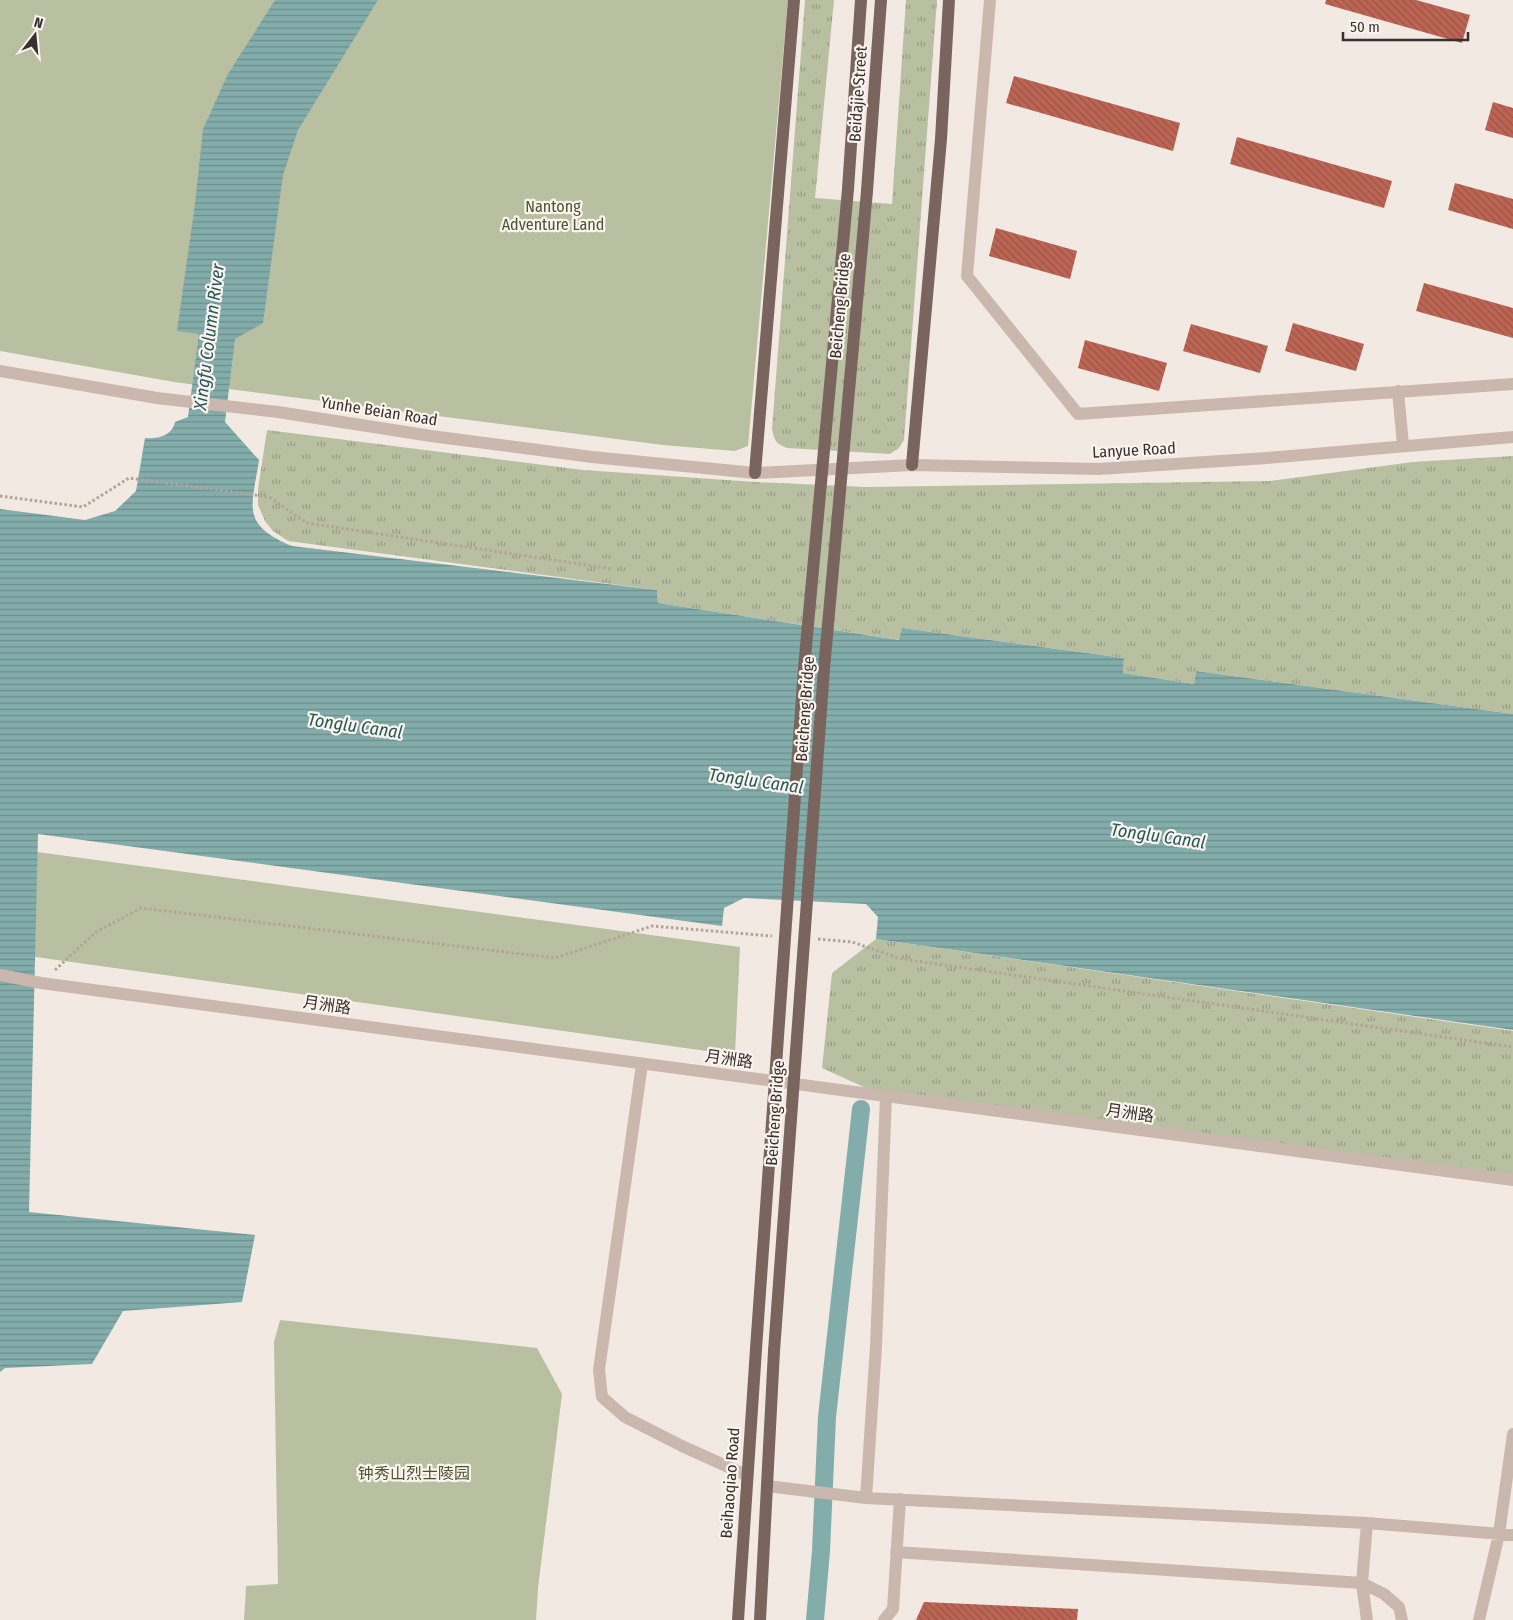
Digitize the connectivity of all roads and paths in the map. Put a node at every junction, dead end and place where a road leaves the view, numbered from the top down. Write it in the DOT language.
graph roads {
  1 [pos="794,0"];
  2 [pos="862,0"];
  3 [pos="881,0"];
  4 [pos="949,0"];
  5 [pos="990,0"];
  6 [pos="848,189"];
  7 [pos="867,191"];
  8 [pos="0,371"];
  9 [pos="1513,384"];
  10 [pos="1398,391"];
  11 [pos="1513,437"];
  12 [pos="1403,445"];
  13 [pos="912,465"];
  14 [pos="755,473"];
  15 [pos="0,496"];
  16 [pos="614,569"];
  17 [pos="776,936"];
  18 [pos="814,939"];
  19 [pos="0,976"];
  20 [pos="41,983"];
  21 [pos="1513,1047"];
  22 [pos="642,1064"];
  23 [pos="886,1097"];
  24 [pos="1513,1180"];
  25 [pos="756,1349"];
  26 [pos="1513,1434"];
  27 [pos="746,1475"];
  28 [pos="767,1486"];
  29 [pos="866,1498"];
  30 [pos="900,1499"];
  31 [pos="1367,1523"];
  32 [pos="1499,1534"];
  33 [pos="1513,1535"];
  34 [pos="896,1552"];
  35 [pos="1362,1583"];
  36 [pos="738,1620"];
  37 [pos="760,1620"];
  38 [pos="884,1620"];
  39 [pos="1367,1620"];
  40 [pos="1402,1620"];
  41 [pos="1479,1620"];
  1 -- 14 [label="main road"];
  2 -- 6 [label="main road, Beidajie Street"];
  3 -- 7 [label="main road, Beidajie Street"];
  4 -- 13 [label="main road"];
  5 -- 10 [label="street"];
  6 -- 25 [label="main road, Beicheng Bridge, bridge"];
  7 -- 28 [label="main road, Beicheng Bridge, bridge"];
  8 -- 14 [label="street, Yunhe Beian Road"];
  9 -- 10 [label="street"];
  10 -- 12 [label="street"];
  11 -- 12 [label="street, Lanyue Road"];
  12 -- 13 [label="street, Lanyue Road"];
  13 -- 14 [label="street, Lanyue Road"];
  15 -- 16 [label="path"];
  17 -- 20 [label="path"];
  18 -- 21 [label="path"];
  19 -- 20 [label="street, 月洲路"];
  20 -- 22 [label="street, 月洲路"];
  22 -- 23 [label="street, 月洲路"];
  22 -- 27 [label="street"];
  23 -- 24 [label="street, 月洲路"];
  23 -- 29 [label="street"];
  25 -- 27 [label="main road, Beihaoqiao Road"];
  26 -- 32 [label="street"];
  27 -- 36 [label="main road, Beihaoqiao Road"];
  28 -- 29 [label="street"];
  28 -- 37 [label="main road"];
  29 -- 30 [label="street"];
  30 -- 31 [label="street"];
  30 -- 34 [label="street"];
  31 -- 32 [label="street"];
  31 -- 35 [label="street"];
  32 -- 33 [label="street"];
  32 -- 41 [label="street"];
  34 -- 35 [label="street"];
  34 -- 38 [label="street"];
  35 -- 39 [label="street"];
  35 -- 40 [label="street"];
}
